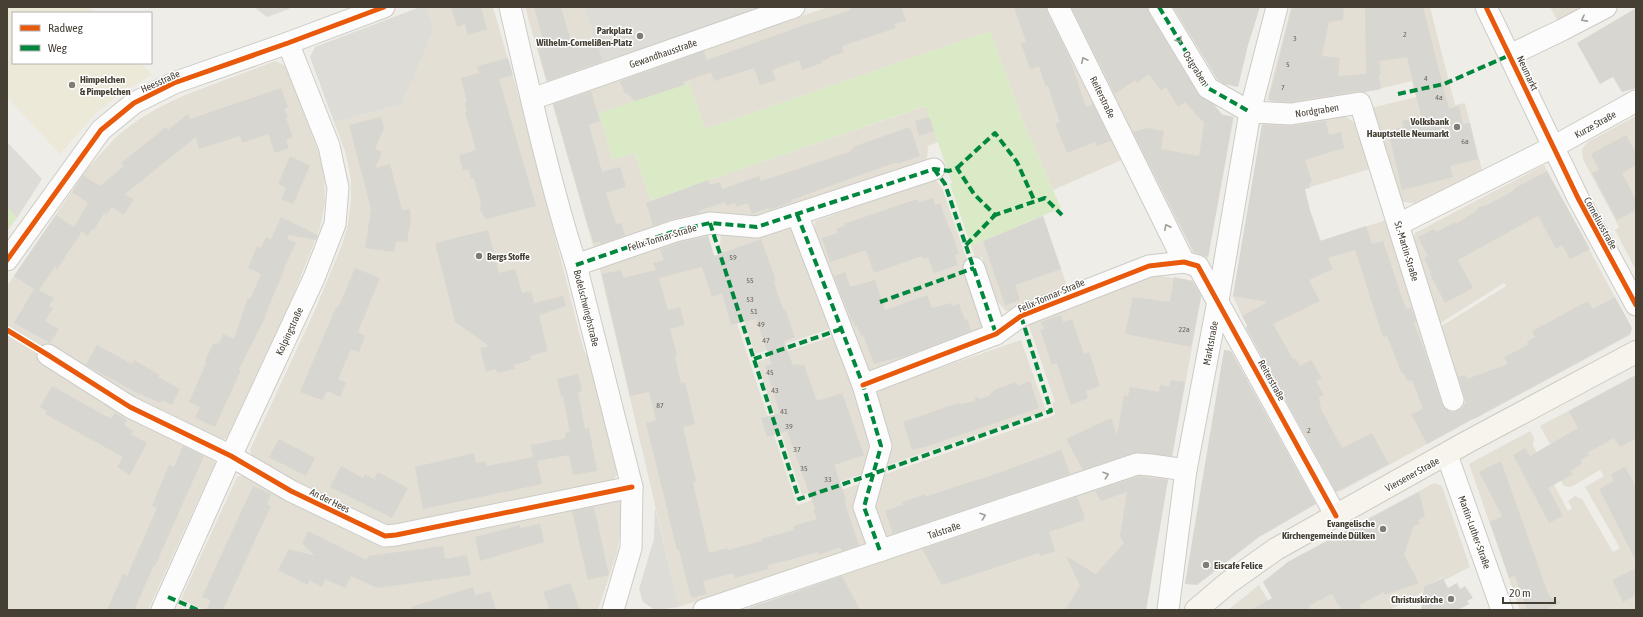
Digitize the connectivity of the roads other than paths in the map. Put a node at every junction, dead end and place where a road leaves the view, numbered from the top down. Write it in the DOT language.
graph roads {
  1 [pos="384,7"];
  2 [pos="510,7"];
  3 [pos="794,7"];
  4 [pos="1058,7"];
  5 [pos="1159,7"];
  6 [pos="1277,7"];
  7 [pos="1486,7"];
  8 [pos="1606,7"];
  9 [pos="288,43"];
  10 [pos="1510,55"];
  11 [pos="532,99"];
  12 [pos="1636,101"];
  13 [pos="1360,103"];
  14 [pos="1250,112"];
  15 [pos="1553,147"];
  16 [pos="934,169"];
  17 [pos="797,214"];
  18 [pos="1399,224"];
  19 [pos="7,260"];
  20 [pos="1184,262"];
  21 [pos="576,265"];
  22 [pos="974,268"];
  23 [pos="1218,301"];
  24 [pos="1636,305"];
  25 [pos="996,334"];
  26 [pos="1636,352"];
  27 [pos="48,354"];
  28 [pos="863,385"];
  29 [pos="1453,400"];
  30 [pos="1447,455"];
  31 [pos="231,456"];
  32 [pos="1186,470"];
  33 [pos="632,487"];
  34 [pos="1336,516"];
  35 [pos="880,551"];
  36 [pos="162,610"];
  37 [pos="613,610"];
  38 [pos="704,610"];
  39 [pos="1168,610"];
  40 [pos="1196,610"];
  41 [pos="1502,610"];
  1 -- 9 [label="street, Heesstraße"];
  2 -- 11 [label="street, Bodelschwinghstraße"];
  3 -- 11 [label="street, Gewandhausstraße"];
  20 -- 4 [label="street, Reiterstraße, one-way"];
  5 -- 14 [label="street, Ostgraben, one-way"];
  6 -- 14 [label="street, Marktstraße"];
  7 -- 10 [label="street, Neumarkt"];
  8 -- 10 [label="street, one-way"];
  9 -- 19 [label="street, Heesstraße"];
  9 -- 31 [label="street, Kolpingstraße"];
  10 -- 15 [label="street, Neumarkt"];
  11 -- 21 [label="street, Bodelschwinghstraße"];
  12 -- 15 [label="street, Kurze Straße"];
  13 -- 14 [label="street, Nordgraben"];
  13 -- 18 [label="street, St.-Martin-Straße"];
  14 -- 23 [label="street, Marktstraße"];
  15 -- 18 [label="street"];
  15 -- 24 [label="street, Corneliusstraße"];
  16 -- 17 [label="street, Felix-Tonnar-Straße"];
  17 -- 21 [label="street, Felix-Tonnar-Straße"];
  17 -- 28 [label="street"];
  18 -- 29 [label="street, St.-Martin-Straße"];
  20 -- 23 [label="street, Reiterstraße"];
  20 -- 25 [label="street, Felix-Tonnar-Straße"];
  21 -- 33 [label="street, Bodelschwinghstraße"];
  22 -- 25 [label="street"];
  23 -- 32 [label="street, Marktstraße"];
  23 -- 34 [label="street, Reiterstraße"];
  25 -- 28 [label="street, Felix-Tonnar-Straße"];
  26 -- 30 [label="main road, Viersener Straße"];
  27 -- 31 [label="street, An der Hees"];
  28 -- 35 [label="street"];
  30 -- 34 [label="main road, Viersener Straße"];
  30 -- 41 [label="street, Martin-Luther-Straße"];
  31 -- 33 [label="street, An der Hees"];
  31 -- 36 [label="street, Kolpingstraße"];
  35 -- 32 [label="street, Talstraße, one-way"];
  32 -- 39 [label="street, Marktstraße"];
  33 -- 37 [label="street, Bodelschwinghstraße"];
  34 -- 40 [label="main road, Viersener Straße"];
  35 -- 38 [label="street, Talstraße"];
}
